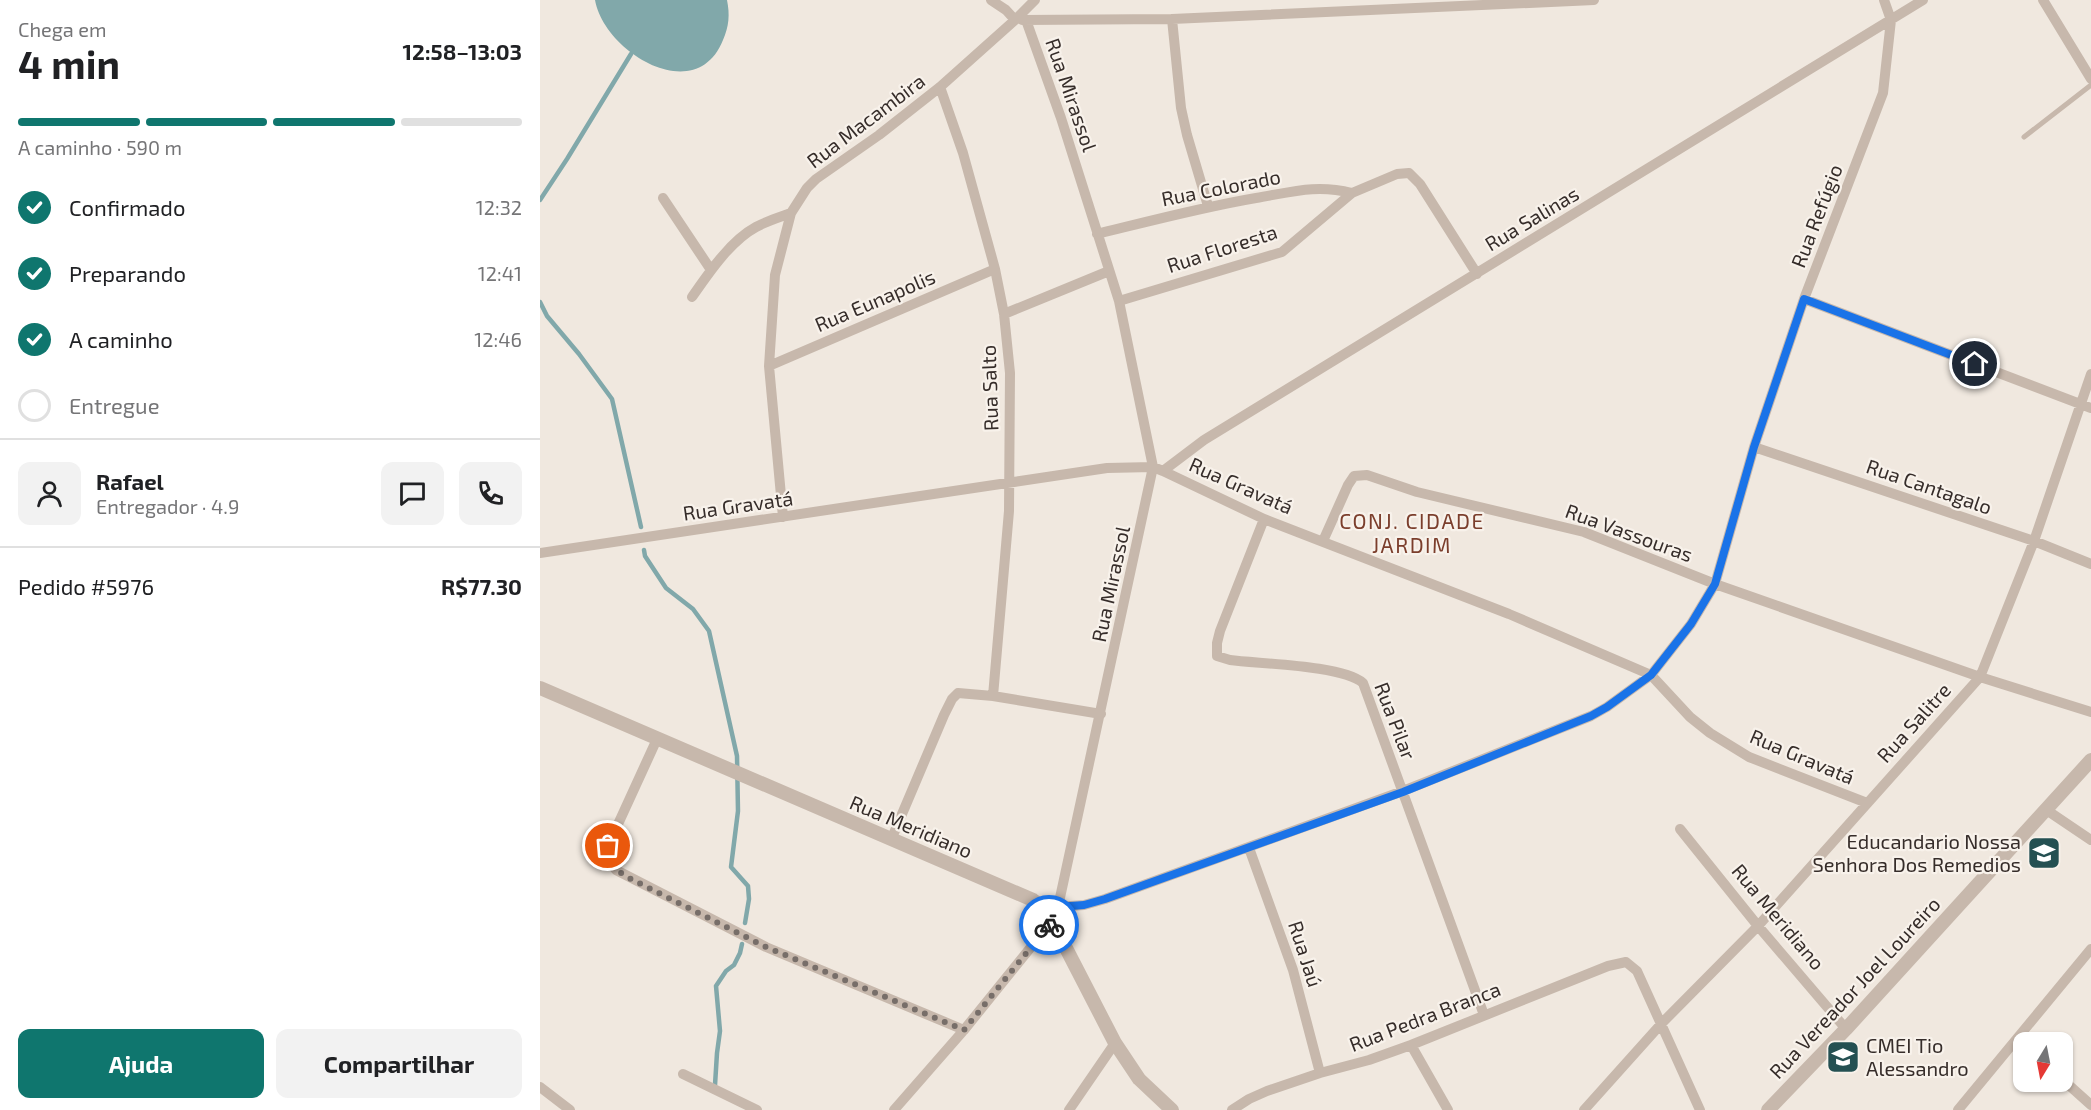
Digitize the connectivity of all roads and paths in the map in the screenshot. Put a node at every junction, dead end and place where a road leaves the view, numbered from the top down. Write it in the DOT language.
graph roads {
  1 [pos="991,0"];
  2 [pos="1035,0"];
  3 [pos="1594,0"];
  4 [pos="1884,0"];
  5 [pos="1923,0"];
  6 [pos="2043,0"];
  7 [pos="1172,19"];
  8 [pos="1021,20"];
  9 [pos="1891,20"];
  10 [pos="2091,79"];
  11 [pos="2091,85"];
  12 [pos="940,87"];
  13 [pos="2024,137"];
  14 [pos="1352,193"];
  15 [pos="663,198"];
  16 [pos="1208,206"];
  17 [pos="791,213"];
  18 [pos="1097,234"];
  19 [pos="994,269"];
  20 [pos="711,270"];
  21 [pos="1109,271"];
  22 [pos="1477,274"];
  23 [pos="692,297"];
  24 [pos="1804,299"];
  25 [pos="1119,301"];
  26 [pos="1004,314"];
  27 [pos="769,366"];
  28 [pos="2091,374"];
  29 [pos="2086,406"];
  30 [pos="1754,447"];
  31 [pos="1158,469"];
  32 [pos="1010,484"];
  33 [pos="783,518"];
  34 [pos="1264,519"];
  35 [pos="1323,541"];
  36 [pos="2034,541"];
  37 [pos="540,553"];
  38 [pos="2091,564"];
  39 [pos="1715,584"];
  40 [pos="1651,675"];
  41 [pos="1980,677"];
  42 [pos="540,688"];
  43 [pos="993,696"];
  44 [pos="2091,712"];
  45 [pos="1101,714"];
  46 [pos="657,739"];
  47 [pos="2091,760"];
  48 [pos="1403,792"];
  49 [pos="1867,803"];
  50 [pos="2045,809"];
  51 [pos="1680,829"];
  52 [pos="891,840"];
  53 [pos="2091,840"];
  54 [pos="1249,848"];
  55 [pos="1058,907"];
  56 [pos="1053,921"];
  57 [pos="1758,926"];
  58 [pos="2091,948"];
  59 [pos="1484,1015"];
  60 [pos="1662,1023"];
  61 [pos="1846,1029"];
  62 [pos="964,1030"];
  63 [pos="2028,1032"];
  64 [pos="1115,1043"];
  65 [pos="1411,1045"];
  66 [pos="2013,1050"];
  67 [pos="1320,1073"];
  68 [pos="683,1074"];
  69 [pos="540,1087"];
  70 [pos="2073,1088"];
  71 [pos="2091,1104"];
  72 [pos="570,1110"];
  73 [pos="758,1110"];
  74 [pos="894,1110"];
  75 [pos="1069,1110"];
  76 [pos="1172,1110"];
  77 [pos="1232,1110"];
  78 [pos="1448,1110"];
  79 [pos="1584,1110"];
  80 [pos="1700,1110"];
  81 [pos="1768,1110"];
  82 [pos="1958,1110"];
  1 -- 8 [label="street"];
  2 -- 8 [label="street, Rua Macambira"];
  3 -- 7 [label="street"];
  4 -- 9 [label="street, Rua Refúgio"];
  5 -- 9 [label="street, Rua Salinas"];
  6 -- 10 [label="street"];
  7 -- 8 [label="street"];
  7 -- 16 [label="street"];
  8 -- 12 [label="street, Rua Macambira"];
  8 -- 18 [label="street, Rua Mirassol"];
  9 -- 22 [label="street, Rua Salinas"];
  9 -- 24 [label="street, Rua Refúgio"];
  11 -- 13 [label="lane"];
  12 -- 17 [label="street, Rua Macambira"];
  12 -- 19 [label="street, Rua Salto"];
  14 -- 16 [label="street, Rua Colorado"];
  14 -- 22 [label="street, Rua Floresta"];
  14 -- 25 [label="street, Rua Floresta"];
  15 -- 20 [label="street"];
  16 -- 18 [label="street, Rua Colorado"];
  17 -- 20 [label="street"];
  17 -- 27 [label="street, Rua Macambira"];
  18 -- 21 [label="street, Rua Mirassol"];
  19 -- 26 [label="street, Rua Salto"];
  19 -- 27 [label="street, Rua Eunapolis"];
  20 -- 23 [label="street"];
  21 -- 25 [label="street, Rua Mirassol"];
  21 -- 26 [label="street"];
  22 -- 31 [label="street, Rua Salinas"];
  24 -- 29 [label="street"];
  24 -- 30 [label="street, Rua Refúgio"];
  25 -- 31 [label="street, Rua Mirassol"];
  26 -- 32 [label="street, Rua Salto"];
  27 -- 33 [label="street, Rua Macambira"];
  28 -- 29 [label="street, Rua Salitre"];
  29 -- 36 [label="street, Rua Salitre"];
  30 -- 36 [label="street, Rua Cantagalo"];
  30 -- 39 [label="street, Rua Refúgio"];
  31 -- 32 [label="street, Rua Gravatá"];
  31 -- 34 [label="street, Rua Gravatá"];
  31 -- 45 [label="street, Rua Mirassol"];
  32 -- 33 [label="street, Rua Gravatá"];
  32 -- 43 [label="street, Rua Salto"];
  33 -- 37 [label="street, Rua Gravatá"];
  34 -- 35 [label="street, Rua Gravatá"];
  34 -- 48 [label="street, Rua Pilar"];
  35 -- 39 [label="street, Rua Vassouras"];
  35 -- 40 [label="street, Rua Gravatá"];
  36 -- 38 [label="street, Rua Cantagalo"];
  36 -- 41 [label="street, Rua Salitre"];
  39 -- 40 [label="street, Rua Refúgio"];
  39 -- 41 [label="street, Rua Vassouras"];
  40 -- 48 [label="street, Rua Refúgio"];
  40 -- 49 [label="street, Rua Gravatá"];
  41 -- 44 [label="street, Rua Vassouras"];
  41 -- 49 [label="street, Rua Salitre"];
  42 -- 46 [label="street, Rua Meridiano"];
  43 -- 45 [label="street"];
  43 -- 52 [label="street"];
  45 -- 55 [label="street, Rua Mirassol"];
  46 -- 52 [label="street, Rua Meridiano"];
  46 -- 62 [label="street"];
  47 -- 50 [label="street, Rua Vereador Joel Loureiro"];
  48 -- 54 [label="street, Rua Refúgio"];
  48 -- 59 [label="street, Rua Pilar"];
  49 -- 57 [label="street, Rua Salitre"];
  50 -- 53 [label="street"];
  50 -- 61 [label="street, Rua Vereador Joel Loureiro"];
  51 -- 57 [label="street, Rua Meridiano"];
  52 -- 56 [label="street, Rua Meridiano"];
  54 -- 55 [label="street, Rua Refúgio"];
  54 -- 67 [label="street, Rua Jaú"];
  55 -- 56 [label="street, Rua Mirassol"];
  56 -- 62 [label="street, Rua Mirassol"];
  56 -- 64 [label="street, Rua Meridiano"];
  57 -- 60 [label="street, Rua Salitre"];
  57 -- 61 [label="street, Rua Meridiano"];
  58 -- 63 [label="street"];
  59 -- 60 [label="street, Rua Pedra Branca"];
  59 -- 65 [label="street, Rua Pedra Branca"];
  60 -- 79 [label="street, Rua Salitre"];
  60 -- 80 [label="street"];
  61 -- 81 [label="street, Rua Vereador Joel Loureiro"];
  62 -- 74 [label="street, Rua Mirassol"];
  64 -- 75 [label="street"];
  64 -- 76 [label="street, Rua Meridiano"];
  65 -- 67 [label="street, Rua Pedra Branca"];
  65 -- 78 [label="street"];
  66 -- 82 [label="street"];
  67 -- 77 [label="street, Rua Pedra Branca"];
  68 -- 73 [label="street"];
  69 -- 72 [label="street"];
  70 -- 71 [label="street"];
}
